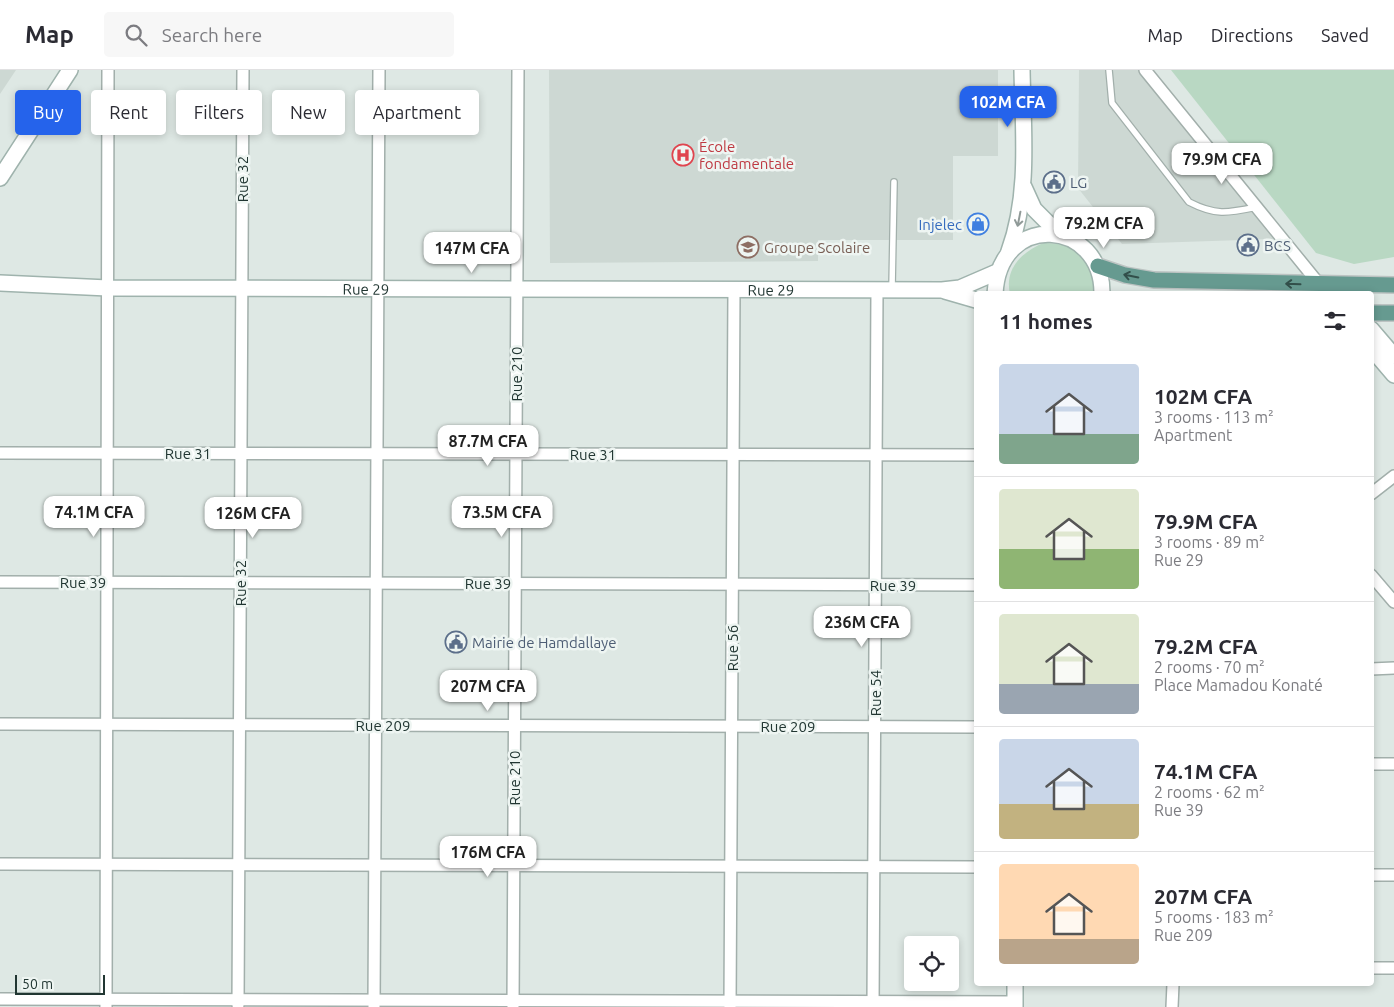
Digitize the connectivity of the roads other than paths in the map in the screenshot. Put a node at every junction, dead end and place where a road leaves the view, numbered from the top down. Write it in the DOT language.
graph roads {
  1 [pos="70,70"];
  2 [pos="108,70"];
  3 [pos="243,70"];
  4 [pos="379,70"];
  5 [pos="518,70"];
  6 [pos="1022,70"];
  7 [pos="1108,70"];
  8 [pos="1146,70"];
  9 [pos="0,178"];
  10 [pos="894,182"];
  11 [pos="1023,185"];
  12 [pos="1257,207"];
  13 [pos="1060,235"];
  14 [pos="1009,251"];
  15 [pos="1098,266"];
  16 [pos="997,272"];
  17 [pos="0,283"];
  18 [pos="1394,286"];
  19 [pos="108,288"];
  20 [pos="242,288"];
  21 [pos="1328,288"];
  22 [pos="378,289"];
  23 [pos="517,289"];
  24 [pos="734,290"];
  25 [pos="885,290"];
  26 [pos="942,290"];
  27 [pos="995,291"];
  28 [pos="1102,291"];
  29 [pos="974,299"];
  30 [pos="1374,313"];
  31 [pos="1394,314"];
  32 [pos="1374,333"];
  33 [pos="1374,352"];
  34 [pos="1394,356"];
  35 [pos="1394,375"];
  36 [pos="0,453"];
  37 [pos="107,453"];
  38 [pos="241,454"];
  39 [pos="377,454"];
  40 [pos="516,454"];
  41 [pos="733,455"];
  42 [pos="876,455"];
  43 [pos="974,456"];
  44 [pos="1394,476"];
  45 [pos="1374,492"];
  46 [pos="1374,579"];
  47 [pos="0,582"];
  48 [pos="107,582"];
  49 [pos="240,583"];
  50 [pos="377,583"];
  51 [pos="515,584"];
  52 [pos="732,584"];
  53 [pos="875,585"];
  54 [pos="974,585"];
  55 [pos="1394,602"];
  56 [pos="1394,668"];
  57 [pos="1374,669"];
  58 [pos="0,724"];
  59 [pos="106,724"];
  60 [pos="239,725"];
  61 [pos="376,725"];
  62 [pos="514,725"];
  63 [pos="732,726"];
  64 [pos="875,726"];
  65 [pos="974,727"];
  66 [pos="1374,764"];
  67 [pos="1394,764"];
  68 [pos="0,864"];
  69 [pos="106,864"];
  70 [pos="238,865"];
  71 [pos="375,865"];
  72 [pos="514,865"];
  73 [pos="731,866"];
  74 [pos="874,866"];
  75 [pos="974,867"];
  76 [pos="1374,875"];
  77 [pos="1394,875"];
  78 [pos="1374,968"];
  79 [pos="1394,968"];
  80 [pos="1015,986"];
  81 [pos="1172,986"];
  82 [pos="0,999"];
  83 [pos="106,1003"];
  84 [pos="238,1003"];
  85 [pos="374,1004"];
  86 [pos="513,1004"];
  87 [pos="730,1004"];
  88 [pos="873,1004"];
  89 [pos="1015,1005"];
  90 [pos="1172,1007"];
  1 -- 9 [label="main road"];
  2 -- 19 [label="street"];
  3 -- 20 [label="street, Rue 32"];
  4 -- 22 [label="street"];
  5 -- 23 [label="street, Rue 210"];
  6 -- 11 [label="main road"];
  7 -- 12 [label="lane"];
  8 -- 12 [label="street"];
  10 -- 25 [label="lane"];
  11 -- 13 [label="main road"];
  11 -- 14 [label="main road, one-way"];
  12 -- 21 [label="street"];
  13 -- 14 [label="main road"];
  13 -- 15 [label="main road"];
  14 -- 16 [label="main road"];
  21 -- 15 [label="main road, one-way"];
  15 -- 28 [label="main road"];
  16 -- 26 [label="main road, Rue 29"];
  16 -- 27 [label="main road"];
  17 -- 19 [label="main road, Rue 29"];
  18 -- 21 [label="main road"];
  19 -- 20 [label="main road, Rue 29"];
  19 -- 37 [label="street"];
  20 -- 22 [label="main road, Rue 29"];
  20 -- 38 [label="street, Rue 32"];
  22 -- 23 [label="main road, Rue 29"];
  22 -- 39 [label="street"];
  23 -- 24 [label="main road, Rue 29"];
  23 -- 40 [label="street, Rue 210"];
  24 -- 25 [label="main road, Rue 29"];
  24 -- 41 [label="street, Rue 56"];
  25 -- 26 [label="main road, Rue 29"];
  25 -- 42 [label="street, Rue 54"];
  26 -- 29 [label="main road, Rue 29"];
  30 -- 31 [label="main road"];
  32 -- 34 [label="main road"];
  33 -- 35 [label="main road"];
  36 -- 37 [label="street, Rue 31"];
  37 -- 38 [label="street, Rue 31"];
  37 -- 48 [label="street"];
  38 -- 39 [label="street, Rue 31"];
  38 -- 49 [label="street, Rue 32"];
  39 -- 40 [label="street, Rue 31"];
  39 -- 50 [label="street"];
  40 -- 41 [label="street, Rue 31"];
  40 -- 51 [label="street, Rue 210"];
  41 -- 42 [label="street, Rue 31"];
  41 -- 52 [label="street, Rue 56"];
  42 -- 43 [label="street, Rue 31"];
  42 -- 53 [label="street, Rue 54"];
  44 -- 45 [label="street"];
  46 -- 55 [label="street"];
  47 -- 48 [label="street, Rue 39"];
  48 -- 49 [label="street, Rue 39"];
  48 -- 59 [label="street"];
  49 -- 50 [label="street, Rue 39"];
  49 -- 60 [label="street, Rue 32"];
  50 -- 51 [label="street, Rue 39"];
  50 -- 61 [label="street"];
  51 -- 52 [label="street, Rue 39"];
  51 -- 62 [label="street, Rue 210"];
  52 -- 53 [label="street, Rue 39"];
  52 -- 63 [label="street, Rue 56"];
  53 -- 54 [label="street, Rue 39"];
  53 -- 64 [label="street, Rue 54"];
  56 -- 57 [label="street"];
  58 -- 59 [label="street, Rue 209"];
  59 -- 60 [label="street, Rue 209"];
  59 -- 69 [label="street"];
  60 -- 61 [label="street, Rue 209"];
  60 -- 70 [label="street, Rue 32"];
  61 -- 62 [label="street, Rue 209"];
  61 -- 71 [label="street"];
  62 -- 63 [label="street, Rue 209"];
  62 -- 72 [label="street, Rue 210"];
  63 -- 64 [label="street, Rue 209"];
  63 -- 73 [label="street, Rue 56"];
  64 -- 65 [label="street, Rue 209"];
  64 -- 74 [label="street, Rue 54"];
  66 -- 67 [label="street"];
  68 -- 69 [label="street"];
  69 -- 70 [label="street"];
  69 -- 83 [label="street"];
  70 -- 71 [label="street"];
  70 -- 84 [label="street, Rue 32"];
  71 -- 72 [label="street"];
  71 -- 85 [label="street"];
  72 -- 73 [label="street"];
  72 -- 86 [label="street, Rue 210"];
  73 -- 74 [label="street"];
  73 -- 87 [label="street, Rue 56"];
  74 -- 75 [label="street"];
  74 -- 88 [label="street, Rue 54"];
  76 -- 77 [label="street"];
  78 -- 79 [label="street"];
  80 -- 89 [label="main road"];
  81 -- 90 [label="street"];
  82 -- 83 [label="street"];
  83 -- 84 [label="street"];
  84 -- 85 [label="street"];
  85 -- 86 [label="street"];
  86 -- 87 [label="street"];
  87 -- 88 [label="street"];
  88 -- 89 [label="street"];
}
